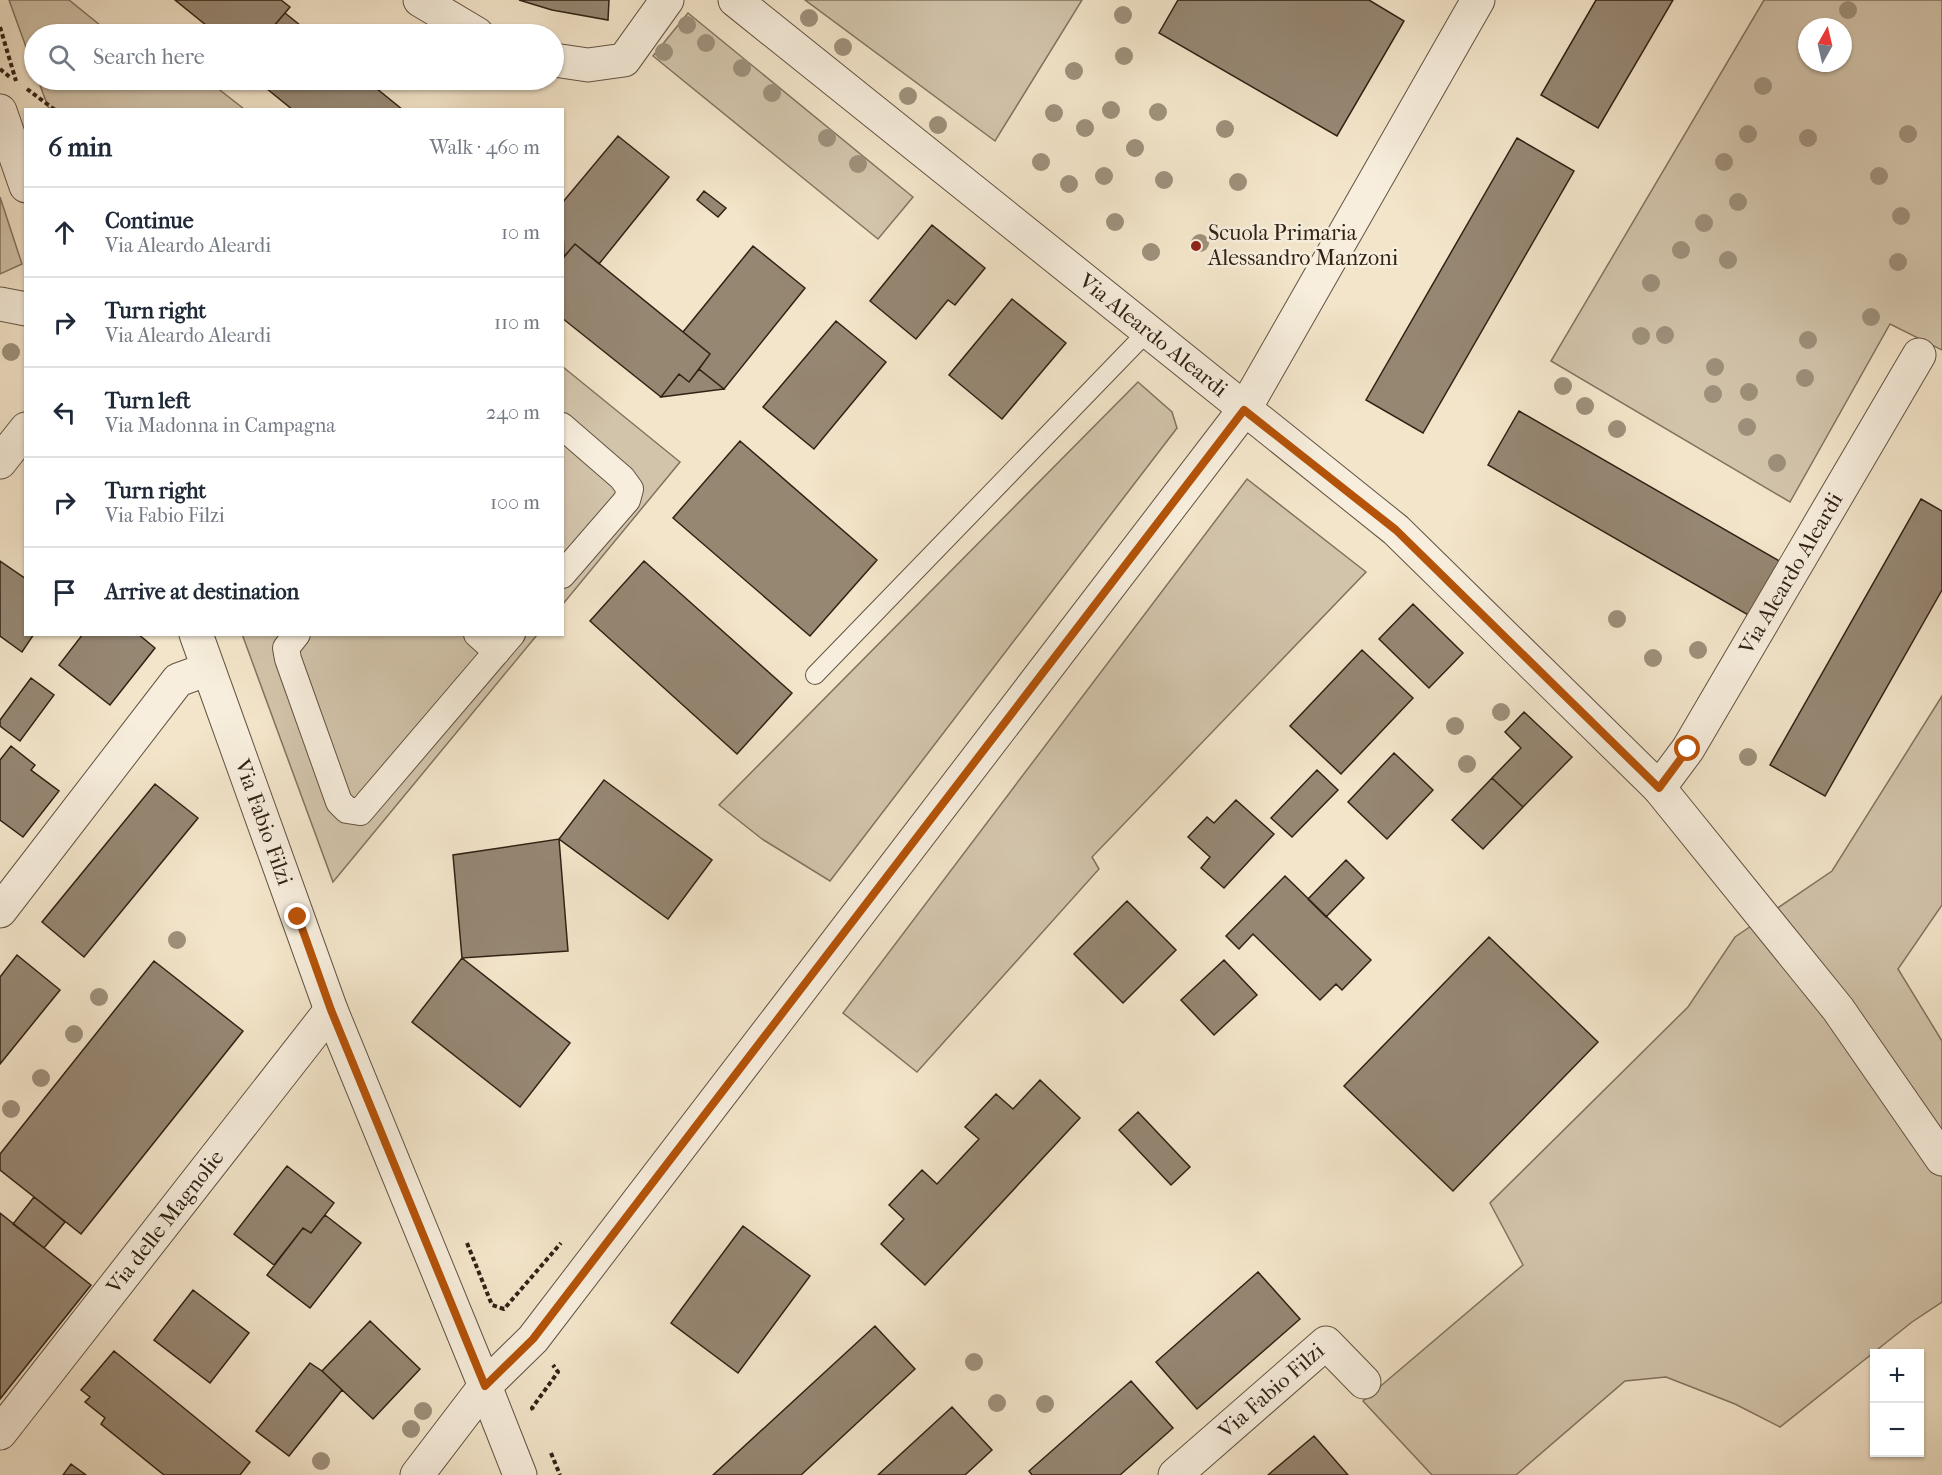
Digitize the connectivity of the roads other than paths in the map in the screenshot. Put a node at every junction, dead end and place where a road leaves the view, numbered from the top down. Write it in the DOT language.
graph roads {
  1 [pos="420,0"];
  2 [pos="667,0"];
  3 [pos="735,0"];
  4 [pos="1478,0"];
  5 [pos="460,24"];
  6 [pos="564,62"];
  7 [pos="0,111"];
  8 [pos="24,180"];
  9 [pos="0,304"];
  10 [pos="24,309"];
  11 [pos="1147,332"];
  12 [pos="1919,355"];
  13 [pos="1244,410"];
  14 [pos="24,432"];
  15 [pos="566,438"];
  16 [pos="0,462"];
  17 [pos="564,573"];
  18 [pos="197,636"];
  19 [pos="295,636"];
  20 [pos="483,636"];
  21 [pos="504,643"];
  22 [pos="208,669"];
  23 [pos="815,675"];
  24 [pos="1659,788"];
  25 [pos="0,911"];
  26 [pos="331,1010"];
  27 [pos="1942,1159"];
  28 [pos="1364,1382"];
  29 [pos="485,1386"];
  30 [pos="0,1433"];
  31 [pos="417,1475"];
  32 [pos="520,1475"];
  33 [pos="1175,1475"];
  1 -- 5 [label="street"];
  2 -- 6 [label="street"];
  3 -- 11 [label="street, Via Aleardo Aleardi"];
  4 -- 13 [label="street"];
  7 -- 8 [label="street"];
  9 -- 10 [label="street"];
  11 -- 13 [label="street, Via Aleardo Aleardi"];
  11 -- 23 [label="lane"];
  12 -- 24 [label="street, Via Aleardo Aleardi"];
  13 -- 24 [label="street, Via Aleardo Aleardi"];
  13 -- 29 [label="street"];
  14 -- 16 [label="street"];
  15 -- 17 [label="street"];
  18 -- 22 [label="street, Via Fabio Filzi"];
  19 -- 21 [label="street"];
  20 -- 21 [label="street"];
  22 -- 25 [label="street"];
  22 -- 26 [label="street, Via Fabio Filzi"];
  24 -- 27 [label="street, Via Aleardo Aleardi"];
  26 -- 29 [label="street, Via Fabio Filzi"];
  26 -- 30 [label="street, Via delle Magnolie"];
  28 -- 33 [label="street, Via Fabio Filzi"];
  29 -- 31 [label="street"];
  29 -- 32 [label="street, Via Fabio Filzi"];
}
